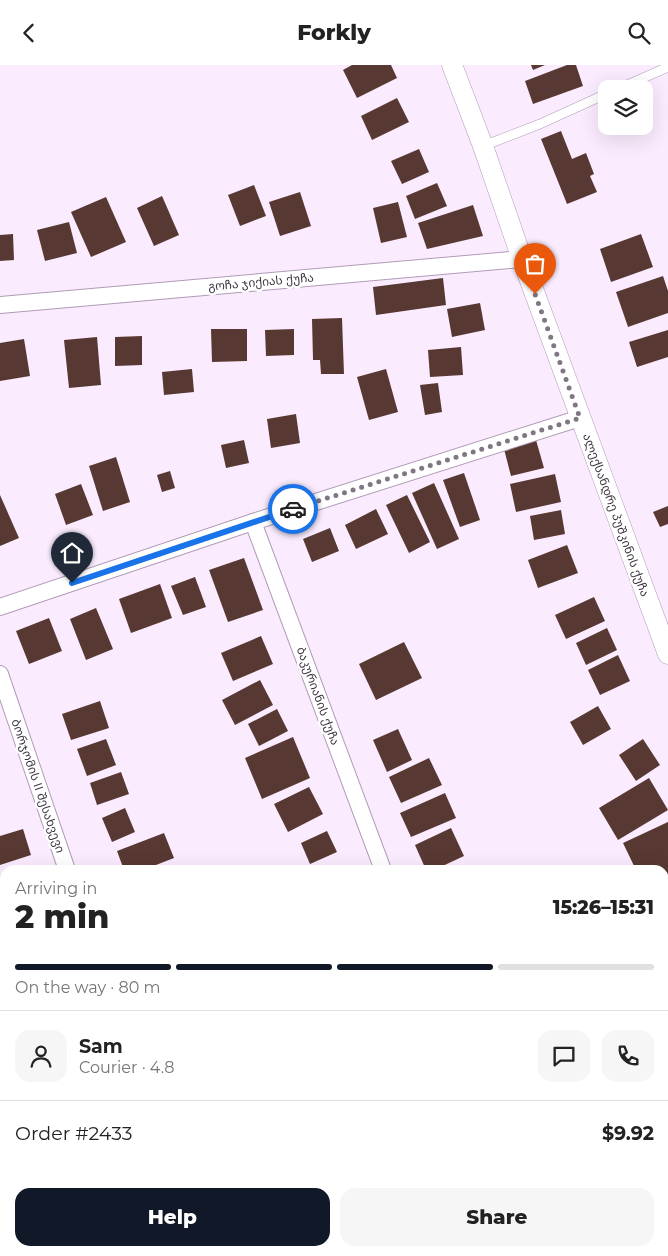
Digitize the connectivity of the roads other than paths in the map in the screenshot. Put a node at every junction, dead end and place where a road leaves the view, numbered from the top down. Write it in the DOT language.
graph roads {
  1 [pos="452,65"];
  2 [pos="668,67"];
  3 [pos="638,80"];
  4 [pos="598,98"];
  5 [pos="483,146"];
  6 [pos="522,259"];
  7 [pos="0,305"];
  8 [pos="580,418"];
  9 [pos="253,522"];
  10 [pos="0,607"];
  11 [pos="668,654"];
  12 [pos="0,674"];
  13 [pos="65,865"];
  14 [pos="381,865"];
  1 -- 5 [label="street, ალექსანდრე პუშკინის ქუჩა"];
  2 -- 3 [label="lane"];
  4 -- 5 [label="lane"];
  5 -- 6 [label="street, ალექსანდრე პუშკინის ქუჩა"];
  6 -- 7 [label="street, გოჩა ჯიქიას ქუჩა"];
  6 -- 8 [label="street, ალექსანდრე პუშკინის ქუჩა"];
  8 -- 9 [label="street"];
  8 -- 11 [label="street, ალექსანდრე პუშკინის ქუჩა"];
  9 -- 10 [label="street"];
  9 -- 14 [label="street, ბაკურიანის ქუჩა"];
  12 -- 13 [label="street, ბორჯომის II შესახვევი"];
}
